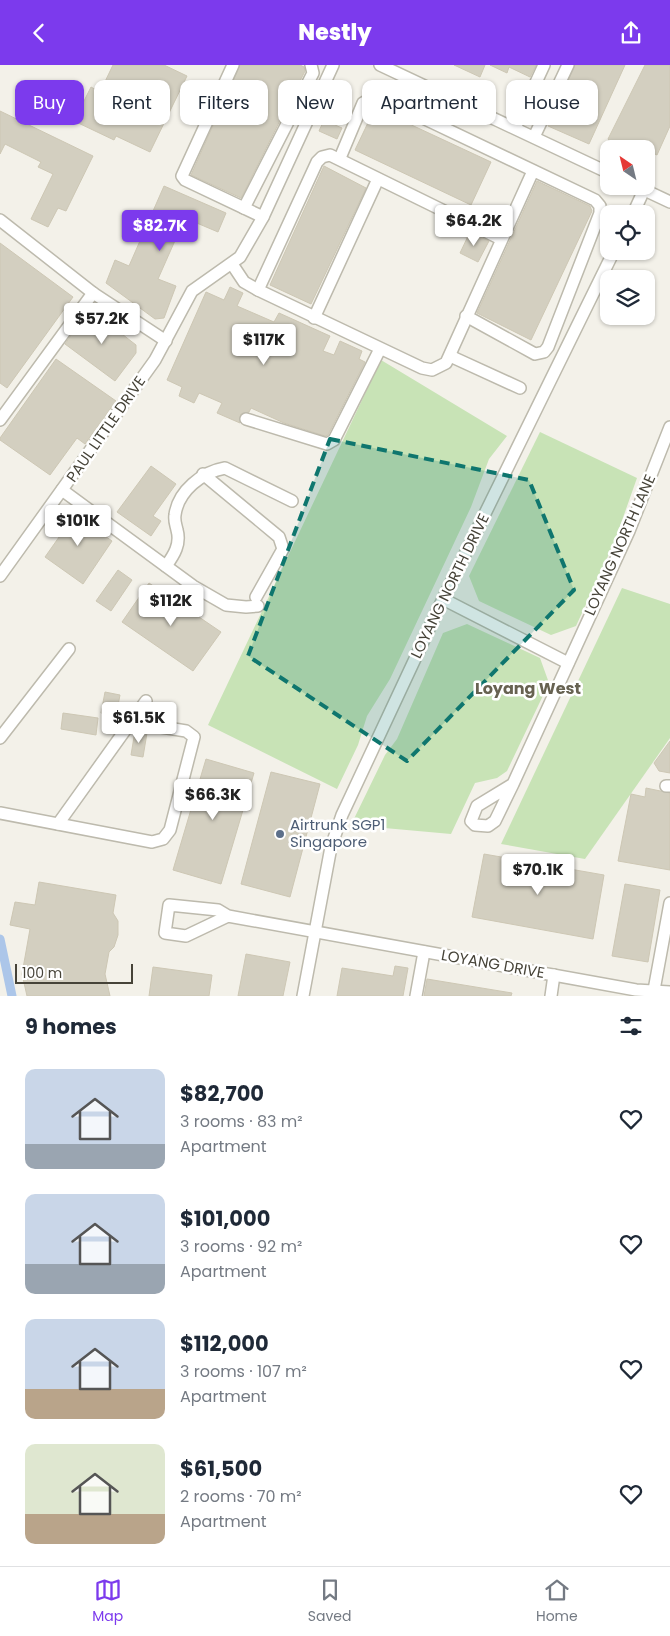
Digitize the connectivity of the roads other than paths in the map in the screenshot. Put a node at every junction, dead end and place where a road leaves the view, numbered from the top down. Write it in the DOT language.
graph roads {
  1 [pos="233,65"];
  2 [pos="311,65"];
  3 [pos="333,65"];
  4 [pos="380,65"];
  5 [pos="544,65"];
  6 [pos="568,65"];
  7 [pos="515,128"];
  8 [pos="534,137"];
  9 [pos="340,158"];
  10 [pos="600,169"];
  11 [pos="533,171"];
  12 [pos="378,179"];
  13 [pos="655,195"];
  14 [pos="670,202"];
  15 [pos="244,208"];
  16 [pos="263,217"];
  17 [pos="0,220"];
  18 [pos="501,239"];
  19 [pos="610,260"];
  20 [pos="232,264"];
  21 [pos="258,290"];
  22 [pos="93,293"];
  23 [pos="466,316"];
  24 [pos="314,318"];
  25 [pos="166,341"];
  26 [pos="380,349"];
  27 [pos="450,356"];
  28 [pos="520,388"];
  29 [pos="246,419"];
  30 [pos="0,420"];
  31 [pos="670,427"];
  32 [pos="203,474"];
  33 [pos="62,490"];
  34 [pos="292,501"];
  35 [pos="166,566"];
  36 [pos="0,576"];
  37 [pos="443,599"];
  38 [pos="68,649"];
  39 [pos="568,663"];
  40 [pos="146,701"];
  41 [pos="131,722"];
  42 [pos="0,739"];
  43 [pos="513,783"];
  44 [pos="0,813"];
  45 [pos="58,824"];
  46 [pos="670,903"];
  47 [pos="228,916"];
  48 [pos="316,931"];
  49 [pos="424,952"];
  50 [pos="554,975"];
  51 [pos="654,990"];
  52 [pos="670,992"];
  53 [pos="303,996"];
  54 [pos="416,996"];
  55 [pos="551,996"];
  1 -- 15 [label="street"];
  2 -- 15 [label="street"];
  3 -- 16 [label="street, PAUL LITTLE DRIVE"];
  4 -- 7 [label="street"];
  5 -- 7 [label="street"];
  6 -- 8 [label="street"];
  7 -- 8 [label="street"];
  8 -- 10 [label="street"];
  9 -- 11 [label="street"];
  9 -- 12 [label="street"];
  9 -- 21 [label="street"];
  11 -- 18 [label="street"];
  11 -- 23 [label="street"];
  12 -- 18 [label="street"];
  12 -- 24 [label="street"];
  13 -- 14 [label="street"];
  15 -- 16 [label="street"];
  16 -- 20 [label="street, PAUL LITTLE DRIVE"];
  17 -- 22 [label="street"];
  18 -- 23 [label="street"];
  19 -- 37 [label="street, LOYANG NORTH DRIVE"];
  20 -- 21 [label="street"];
  20 -- 25 [label="street, PAUL LITTLE DRIVE"];
  21 -- 24 [label="street"];
  22 -- 25 [label="street"];
  22 -- 30 [label="street"];
  23 -- 27 [label="street"];
  24 -- 26 [label="street"];
  25 -- 33 [label="street, PAUL LITTLE DRIVE"];
  26 -- 27 [label="street"];
  26 -- 29 [label="street"];
  27 -- 28 [label="street"];
  31 -- 39 [label="street, LOYANG NORTH LANE"];
  32 -- 34 [label="street"];
  32 -- 35 [label="street"];
  32 -- 35 [label="street"];
  33 -- 35 [label="street"];
  33 -- 36 [label="street, PAUL LITTLE DRIVE"];
  37 -- 39 [label="street"];
  37 -- 48 [label="street, LOYANG NORTH DRIVE"];
  38 -- 42 [label="street"];
  39 -- 43 [label="street, LOYANG NORTH LANE"];
  40 -- 41 [label="street"];
  41 -- 45 [label="street"];
  41 -- 45 [label="street"];
  44 -- 45 [label="street"];
  46 -- 51 [label="street"];
  47 -- 47 [label="street, LOYANG DRIVE"];
  47 -- 48 [label="street, LOYANG DRIVE"];
  48 -- 49 [label="street, LOYANG DRIVE"];
  48 -- 53 [label="street"];
  49 -- 50 [label="street, LOYANG DRIVE"];
  49 -- 54 [label="street"];
  50 -- 51 [label="street, LOYANG DRIVE"];
  50 -- 55 [label="street"];
  51 -- 52 [label="street, LOYANG DRIVE"];
}
